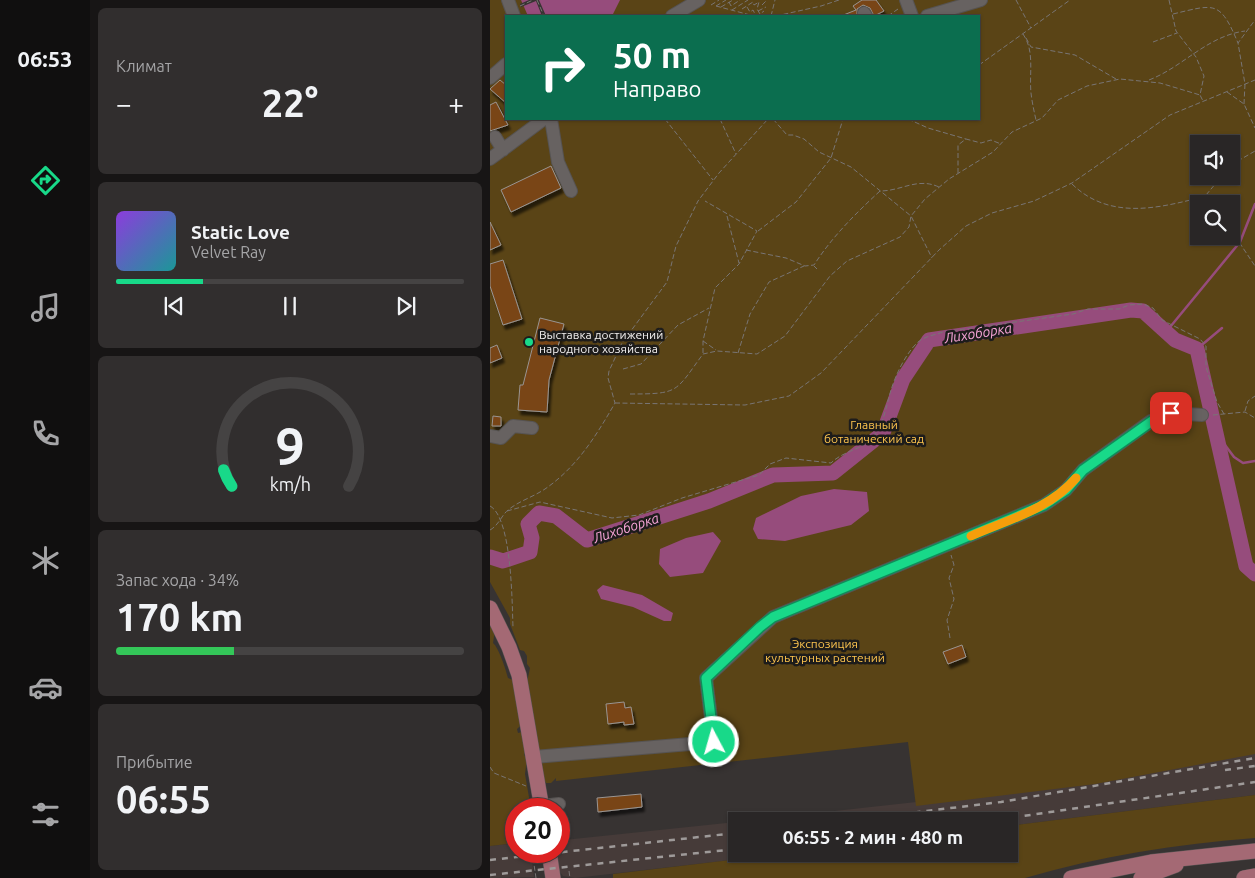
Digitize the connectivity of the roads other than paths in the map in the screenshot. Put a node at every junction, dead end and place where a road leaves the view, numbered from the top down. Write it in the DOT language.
graph roads {
  1 [pos="508,0"];
  2 [pos="981,0"];
  3 [pos="705,2"];
  4 [pos="514,15"];
  5 [pos="674,15"];
  6 [pos="930,15"];
  7 [pos="505,65"];
  8 [pos="490,78"];
  9 [pos="543,120"];
  10 [pos="551,120"];
  11 [pos="495,137"];
  12 [pos="503,150"];
  13 [pos="490,159"];
  14 [pos="571,191"];
  15 [pos="1202,416"];
  16 [pos="532,428"];
  17 [pos="490,436"];
  18 [pos="490,608"];
  19 [pos="534,757"];
  20 [pos="540,798"];
  21 [pos="1255,851"];
  22 [pos="1231,852"];
  23 [pos="551,863"];
  24 [pos="1255,876"];
  25 [pos="553,878"];
  26 [pos="1071,878"];
  27 [pos="1141,878"];
  28 [pos="1244,878"];
  1 -- 4 [label="street"];
  2 -- 6 [label="street"];
  3 -- 5 [label="street"];
  7 -- 8 [label="street"];
  9 -- 12 [label="street"];
  10 -- 14 [label="street"];
  11 -- 12 [label="street"];
  12 -- 13 [label="street"];
  15 -- 19 [label="street"];
  16 -- 17 [label="street"];
  18 -- 19 [label="main road"];
  19 -- 20 [label="main road"];
  21 -- 22 [label="main road"];
  22 -- 26 [label="main road"];
  22 -- 27 [label="main road"];
  23 -- 25 [label="main road"];
  24 -- 28 [label="main road"];
}
